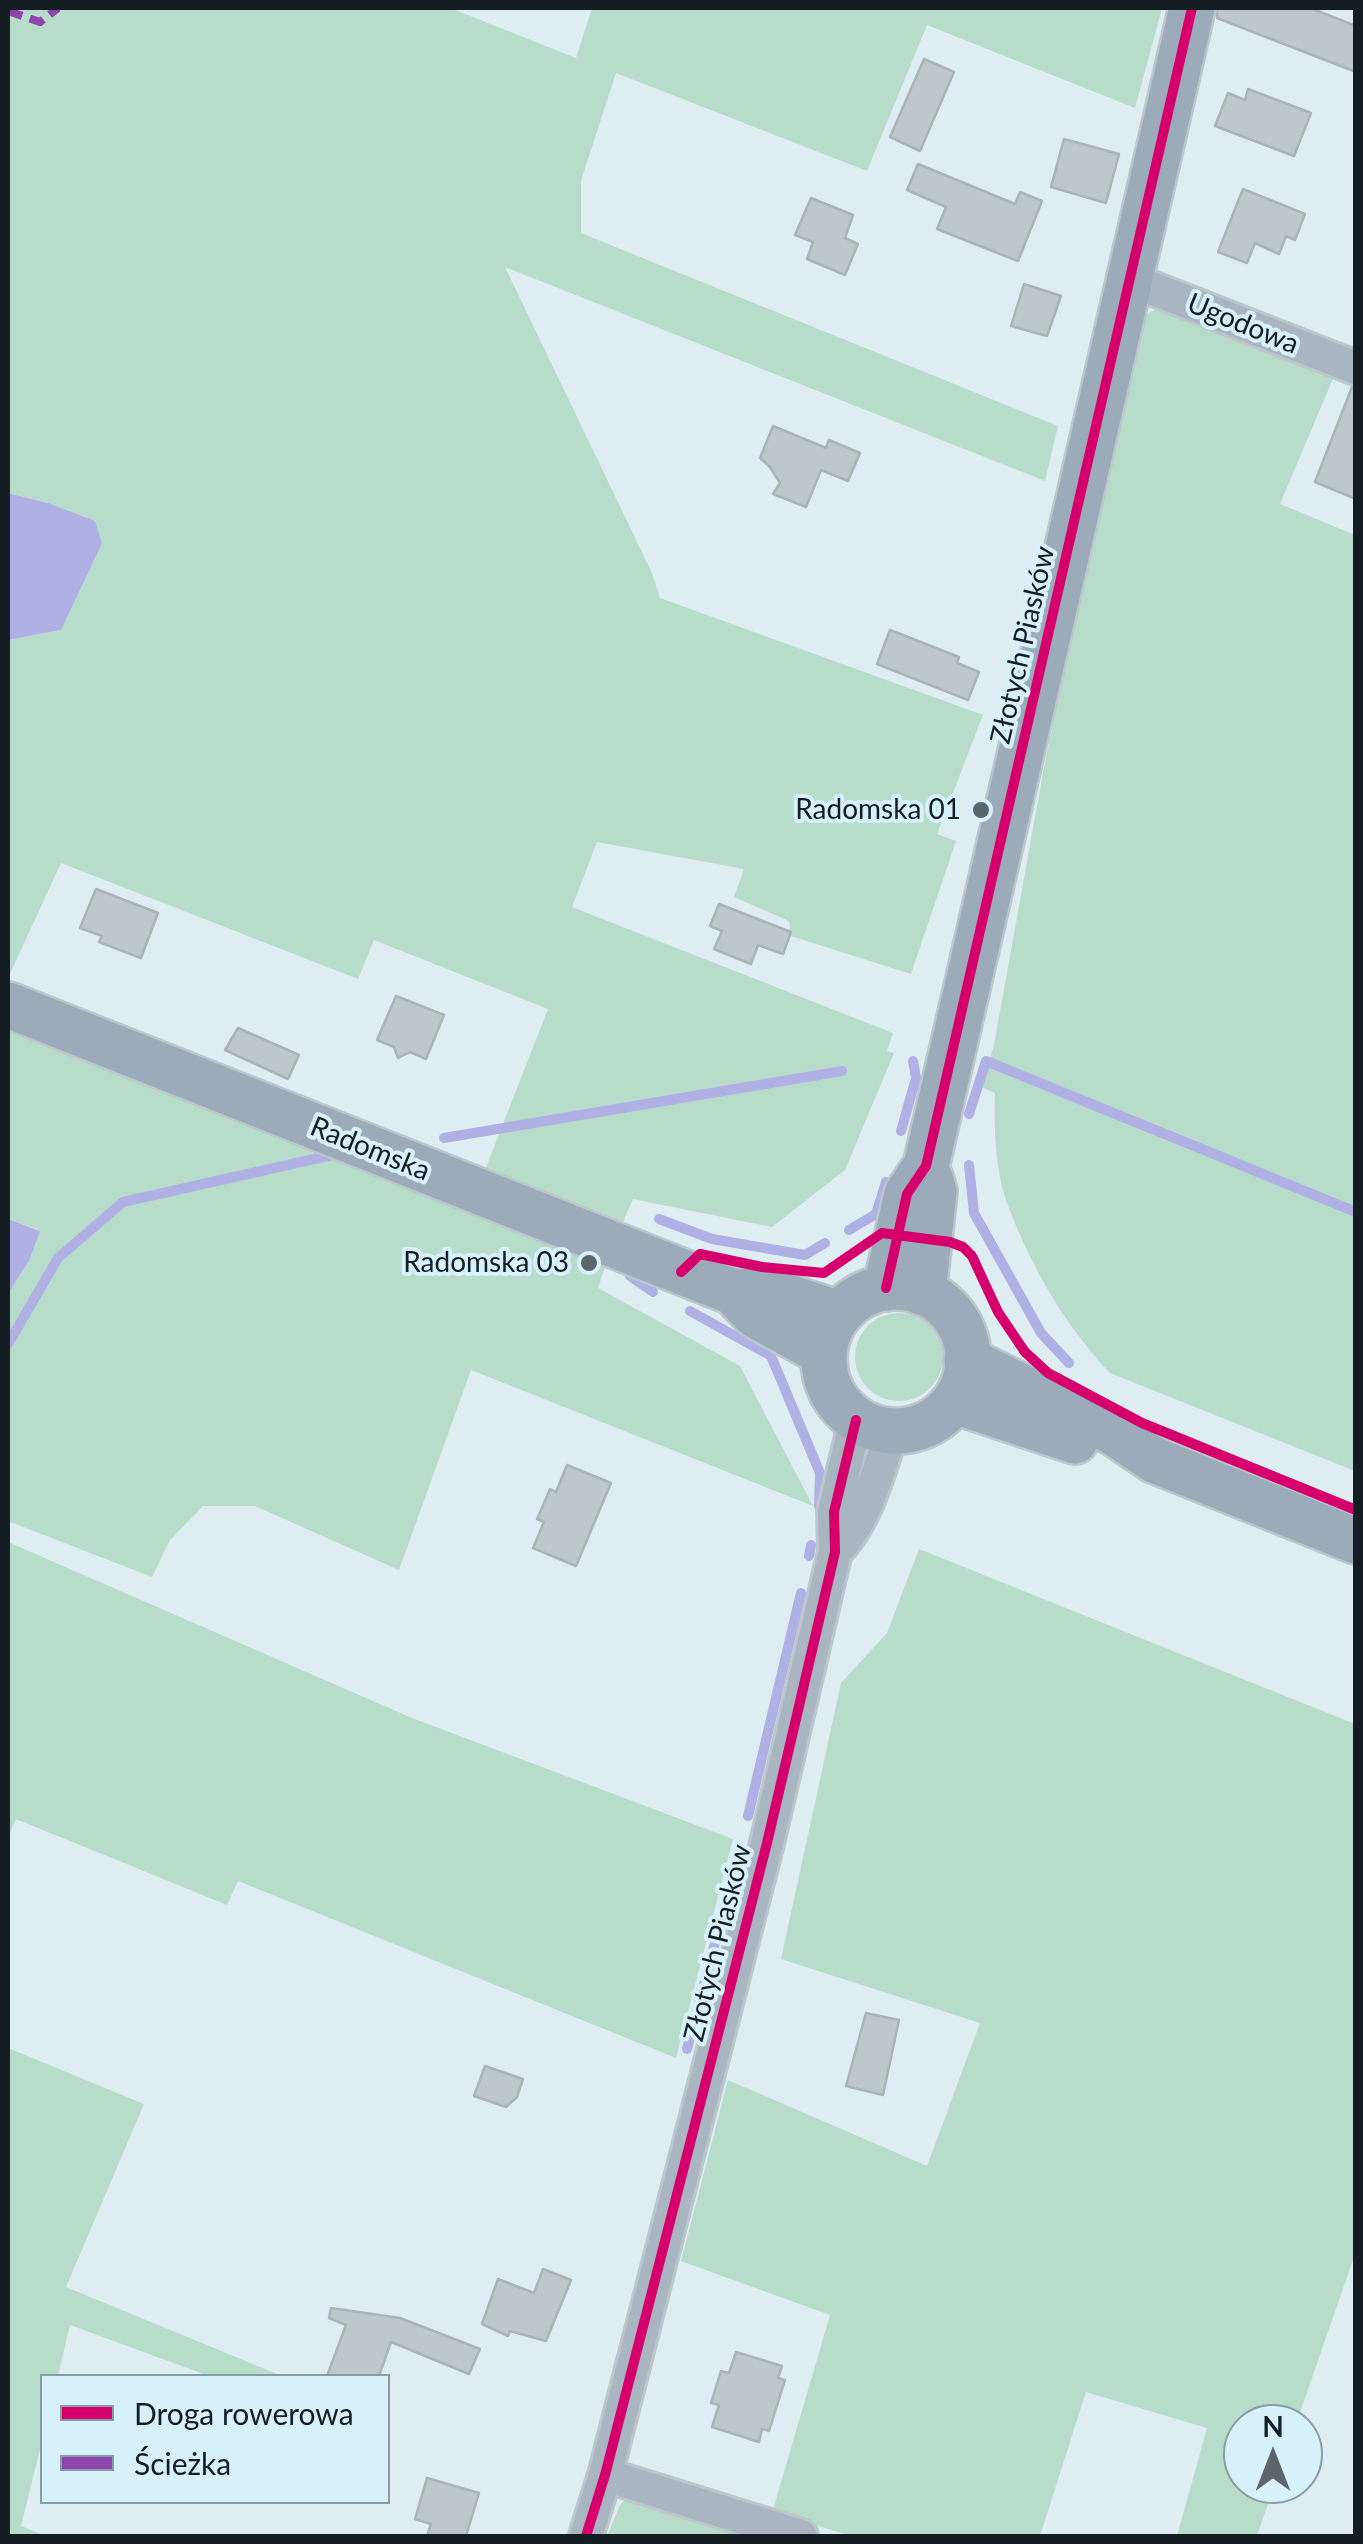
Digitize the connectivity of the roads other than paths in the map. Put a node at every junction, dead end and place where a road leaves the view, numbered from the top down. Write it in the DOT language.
graph roads {
  1 [pos="1192,8"];
  2 [pos="1131,280"];
  3 [pos="1356,368"];
  4 [pos="8,1006"];
  5 [pos="905,1290"];
  6 [pos="832,1334"];
  7 [pos="961,1380"];
  8 [pos="874,1425"];
  9 [pos="1356,1541"];
  10 [pos="605,2475"];
  11 [pos="586,2536"];
  12 [pos="801,2536"];
  1 -- 2 [label="street, Złotych Piasków"];
  2 -- 3 [label="street, Ugodowa"];
  2 -- 5 [label="street, Złotych Piasków"];
  4 -- 6 [label="street, Radomska"];
  5 -- 6 [label="street"];
  5 -- 7 [label="street"];
  6 -- 8 [label="street"];
  7 -- 8 [label="street"];
  7 -- 9 [label="street"];
  8 -- 10 [label="street, Złotych Piasków"];
  10 -- 11 [label="street, Złotych Piasków"];
  10 -- 12 [label="street"];
}
